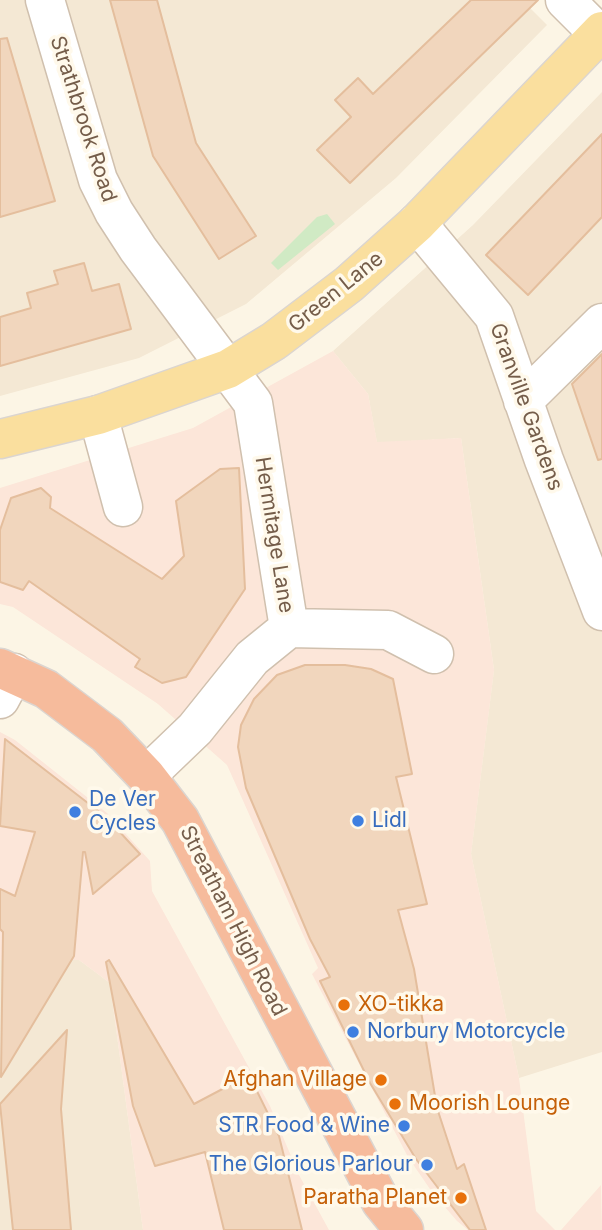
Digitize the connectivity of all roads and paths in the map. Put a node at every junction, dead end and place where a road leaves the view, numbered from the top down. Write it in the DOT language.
graph roads {
  1 [pos="45,0"];
  2 [pos="565,0"];
  3 [pos="601,33"];
  4 [pos="417,223"];
  5 [pos="602,323"];
  6 [pos="228,369"];
  7 [pos="523,401"];
  8 [pos="98,415"];
  9 [pos="0,439"];
  10 [pos="123,507"];
  11 [pos="598,586"];
  12 [pos="289,628"];
  13 [pos="434,654"];
  14 [pos="5,680"];
  15 [pos="146,776"];
  16 [pos="404,1230"];
  1 -- 6 [label="street, Strathbrook Road"];
  2 -- 3 [label="street"];
  3 -- 4 [label="main road, Green Lane"];
  4 -- 6 [label="main road, Green Lane"];
  4 -- 7 [label="street, Granville Gardens"];
  5 -- 7 [label="street"];
  6 -- 8 [label="main road, Green Lane"];
  6 -- 12 [label="street, Hermitage Lane"];
  7 -- 11 [label="street, Granville Gardens"];
  8 -- 9 [label="main road, Green Lane"];
  8 -- 10 [label="street"];
  12 -- 13 [label="street"];
  12 -- 15 [label="street, Hermitage Lane"];
  14 -- 15 [label="highway, Streatham High Road"];
  15 -- 16 [label="highway, Streatham High Road"];
}
